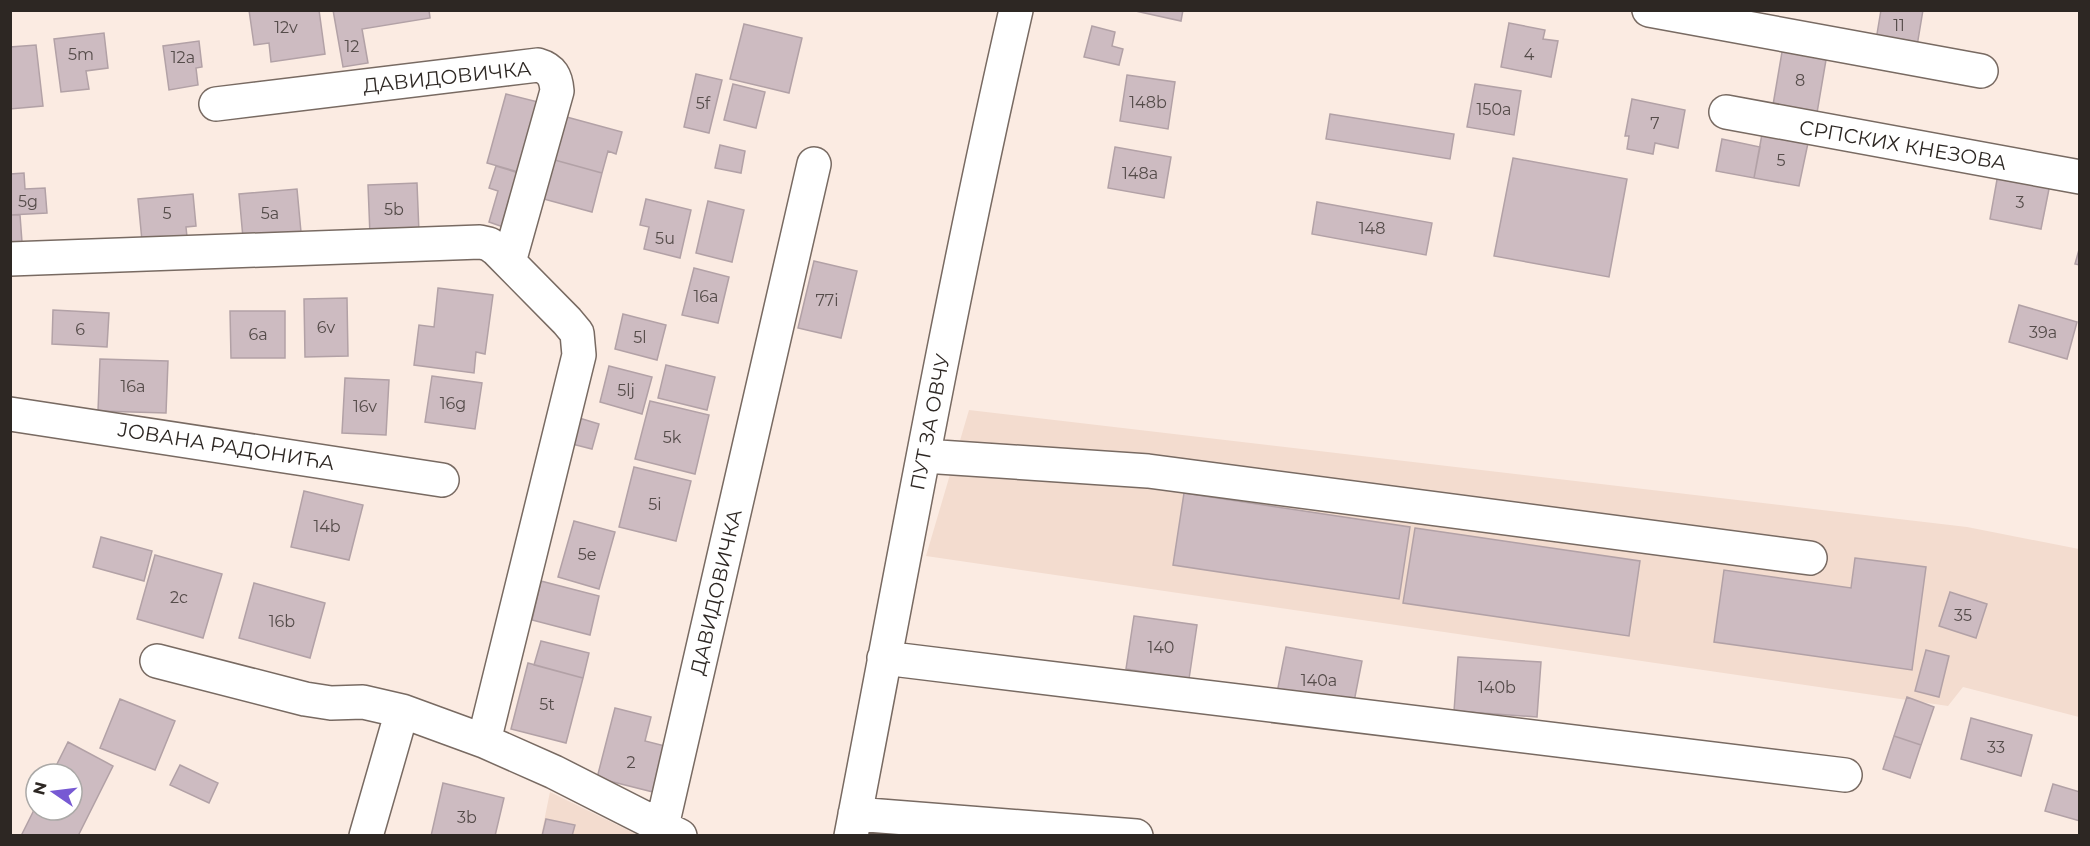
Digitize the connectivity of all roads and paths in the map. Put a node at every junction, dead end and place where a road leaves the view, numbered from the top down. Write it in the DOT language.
graph roads {
  1 [pos="1016,10"];
  2 [pos="1649,10"];
  3 [pos="1981,71"];
  4 [pos="216,104"];
  5 [pos="1726,112"];
  6 [pos="814,164"];
  7 [pos="2079,177"];
  8 [pos="10,259"];
  9 [pos="508,262"];
  10 [pos="10,414"];
  11 [pos="924,456"];
  12 [pos="442,480"];
  13 [pos="1810,558"];
  14 [pos="884,657"];
  15 [pos="158,660"];
  16 [pos="402,711"];
  17 [pos="484,741"];
  18 [pos="1845,775"];
  19 [pos="853,825"];
  20 [pos="671,831"];
  21 [pos="366,836"];
  22 [pos="1136,836"];
  1 -- 11 [label="street, ПУТ ЗА ОВЧУ"];
  2 -- 3 [label="street"];
  4 -- 9 [label="street, ДАВИДОВИЧКА"];
  5 -- 7 [label="street, СРПСКИХ КНЕЗОВА"];
  6 -- 20 [label="street, ДАВИДОВИЧКА"];
  8 -- 9 [label="street"];
  9 -- 17 [label="street"];
  10 -- 12 [label="street, ЈОВАНА РАДОНИЋА"];
  11 -- 13 [label="street"];
  11 -- 14 [label="street, ПУТ ЗА ОВЧУ"];
  14 -- 18 [label="street"];
  14 -- 19 [label="street, ПУТ ЗА ОВЧУ"];
  15 -- 16 [label="street, ДАВИДОВИЧКА"];
  16 -- 17 [label="street, ДАВИДОВИЧКА"];
  16 -- 21 [label="street"];
  17 -- 20 [label="street, ДАВИДОВИЧКА"];
  19 -- 22 [label="street"];
}
